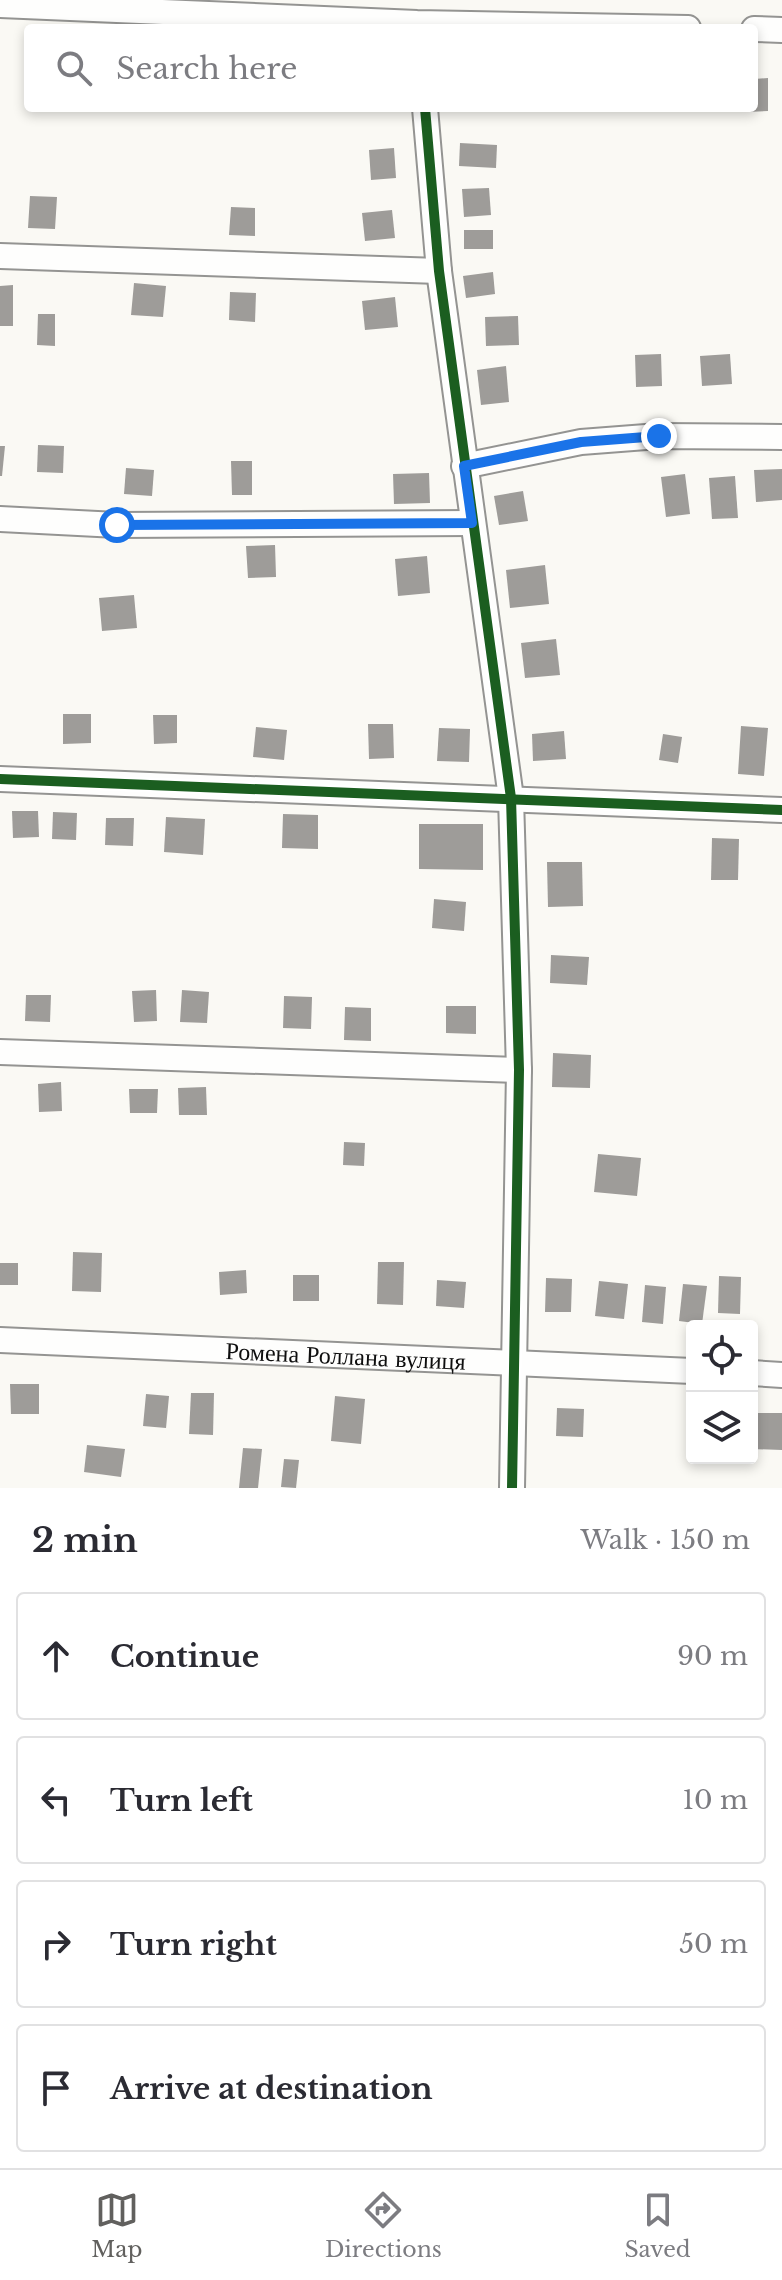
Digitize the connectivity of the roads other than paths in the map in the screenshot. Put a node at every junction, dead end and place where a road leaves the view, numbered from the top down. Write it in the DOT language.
graph roads {
  1 [pos="0,5"];
  2 [pos="417,17"];
  3 [pos="589,24"];
  4 [pos="758,29"];
  5 [pos="782,30"];
  6 [pos="425,112"];
  7 [pos="0,256"];
  8 [pos="439,271"];
  9 [pos="782,437"];
  10 [pos="464,466"];
  11 [pos="0,519"];
  12 [pos="472,523"];
  13 [pos="0,779"];
  14 [pos="511,798"];
  15 [pos="782,810"];
  16 [pos="0,1052"];
  17 [pos="519,1070"];
  18 [pos="0,1340"];
  19 [pos="514,1363"];
  20 [pos="686,1371"];
  21 [pos="758,1373"];
  22 [pos="782,1375"];
  23 [pos="512,1488"];
  1 -- 2 [label="street"];
  2 -- 3 [label="street"];
  4 -- 5 [label="street"];
  6 -- 8 [label="street"];
  7 -- 8 [label="street"];
  8 -- 10 [label="street"];
  9 -- 10 [label="street"];
  10 -- 12 [label="street"];
  11 -- 12 [label="street"];
  12 -- 14 [label="street"];
  13 -- 14 [label="street"];
  14 -- 15 [label="street"];
  14 -- 17 [label="street"];
  16 -- 17 [label="street"];
  17 -- 19 [label="street"];
  18 -- 19 [label="street, Ромена Роллана вулиця"];
  19 -- 20 [label="street, Ромена Роллана вулиця"];
  19 -- 23 [label="street"];
  21 -- 22 [label="street"];
}
